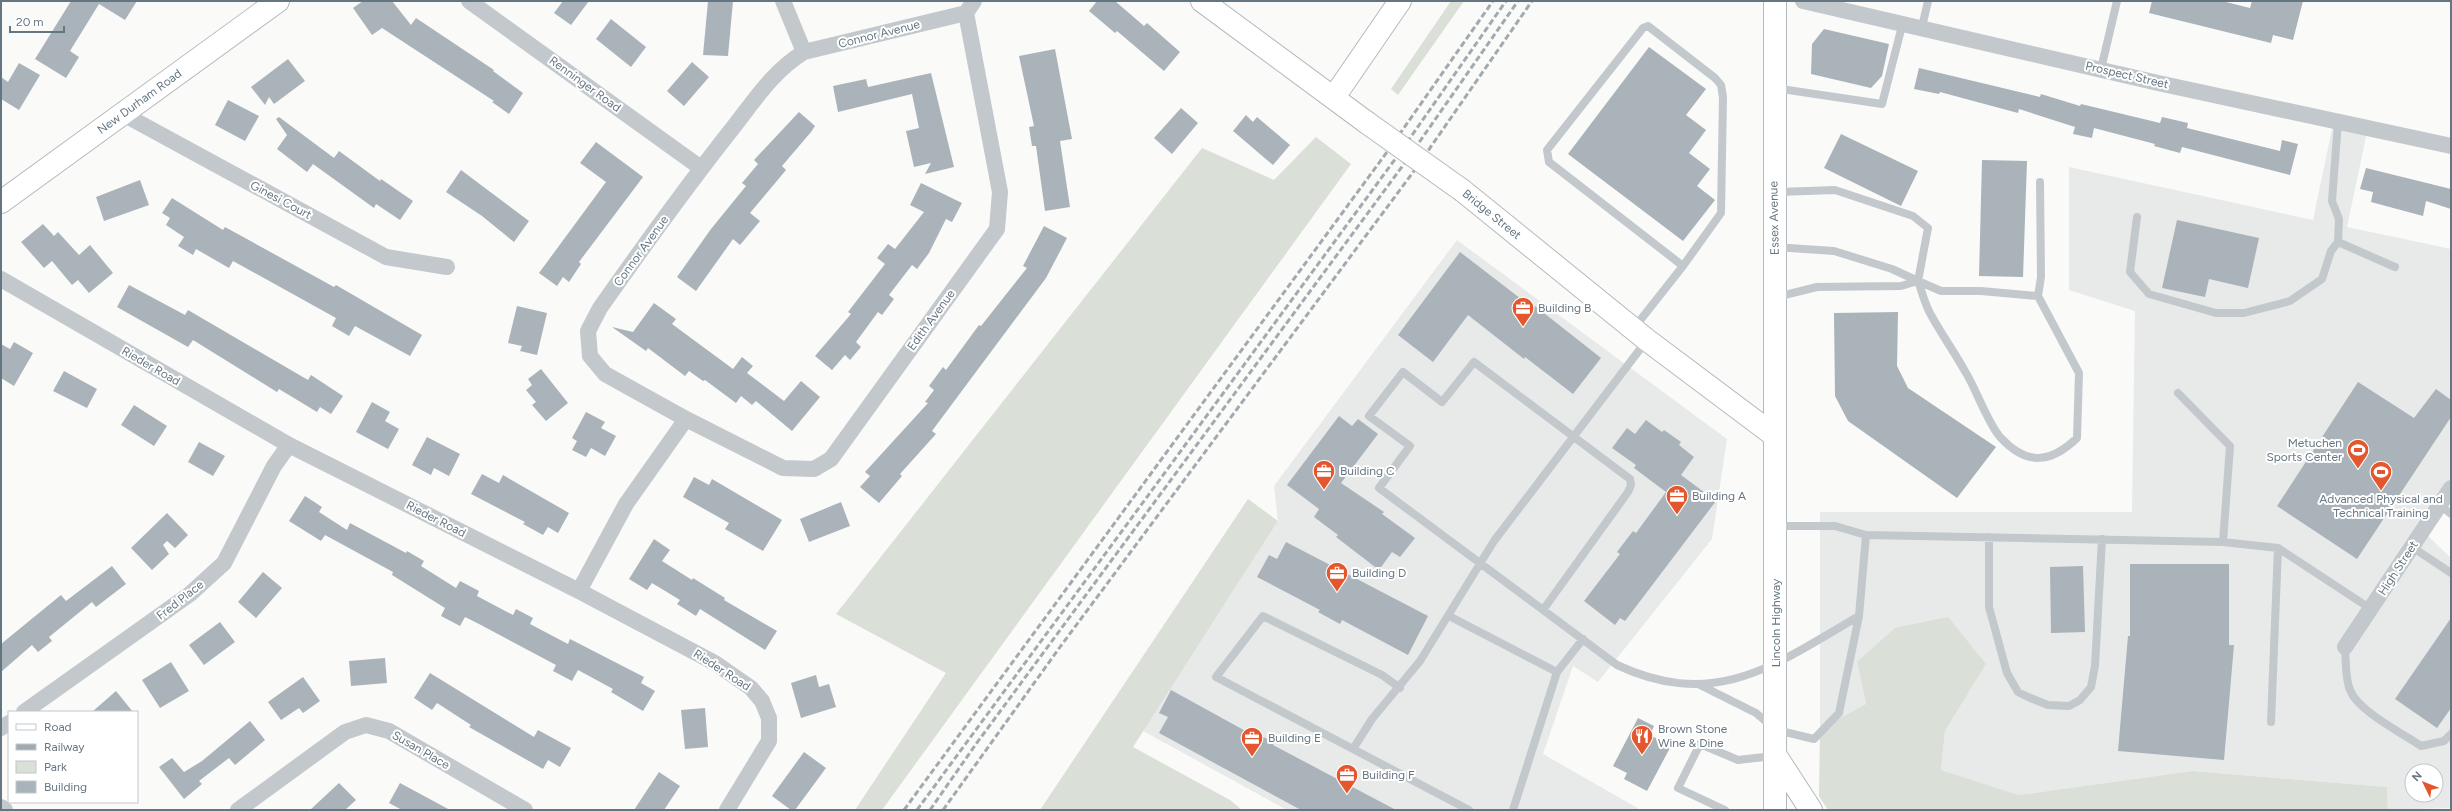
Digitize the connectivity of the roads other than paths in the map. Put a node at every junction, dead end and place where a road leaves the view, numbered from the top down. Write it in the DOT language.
graph roads {
  1 [pos="278,1"];
  2 [pos="469,1"];
  3 [pos="783,1"];
  4 [pos="1202,1"];
  5 [pos="1400,1"];
  6 [pos="1775,1"];
  7 [pos="1803,1"];
  8 [pos="1928,1"];
  9 [pos="2117,1"];
  10 [pos="970,7"];
  11 [pos="1903,22"];
  12 [pos="1922,27"];
  13 [pos="804,52"];
  14 [pos="2101,69"];
  15 [pos="1774,88"];
  16 [pos="1334,97"];
  17 [pos="123,114"];
  18 [pos="2338,122"];
  19 [pos="2451,146"];
  20 [pos="701,168"];
  21 [pos="2040,182"];
  22 [pos="1774,192"];
  23 [pos="1,202"];
  24 [pos="2137,217"];
  25 [pos="2338,242"];
  26 [pos="1775,247"];
  27 [pos="1683,266"];
  28 [pos="446,267"];
  29 [pos="2395,267"];
  30 [pos="1,279"];
  31 [pos="1918,281"];
  32 [pos="2038,296"];
  33 [pos="1775,297"];
  34 [pos="1641,334"];
  35 [pos="2178,393"];
  36 [pos="686,419"];
  37 [pos="1574,435"];
  38 [pos="1775,436"];
  39 [pos="289,445"];
  40 [pos="2451,488"];
  41 [pos="2445,509"];
  42 [pos="1776,526"];
  43 [pos="1866,535"];
  44 [pos="1989,537"];
  45 [pos="2102,539"];
  46 [pos="2223,542"];
  47 [pos="2412,547"];
  48 [pos="2278,548"];
  49 [pos="1479,564"];
  50 [pos="2451,573"];
  51 [pos="579,591"];
  52 [pos="2371,609"];
  53 [pos="1543,610"];
  54 [pos="1449,616"];
  55 [pos="1859,616"];
  56 [pos="1583,639"];
  57 [pos="2345,647"];
  58 [pos="1776,665"];
  59 [pos="1557,672"];
  60 [pos="1700,685"];
  61 [pos="1400,688"];
  62 [pos="25,711"];
  63 [pos="2271,722"];
  64 [pos="1776,730"];
  65 [pos="2451,734"];
  66 [pos="1353,748"];
  67 [pos="1776,756"];
  68 [pos="1,807"];
  69 [pos="5,810"];
  70 [pos="238,810"];
  71 [pos="525,810"];
  72 [pos="727,810"];
  73 [pos="1468,810"];
  74 [pos="1513,810"];
  75 [pos="1726,810"];
  76 [pos="1775,810"];
  77 [pos="1811,810"];
  1 -- 17 [label="main road, New Durham Road"];
  2 -- 20 [label="street, Renninger Road"];
  3 -- 13 [label="street"];
  4 -- 16 [label="main road, Bridge Street"];
  5 -- 16 [label="main road"];
  6 -- 15 [label="main road, Essex Avenue"];
  7 -- 11 [label="street, Prospect Street"];
  8 -- 12 [label="lane"];
  9 -- 14 [label="lane"];
  10 -- 13 [label="street, Connor Avenue"];
  10 -- 36 [label="street, Edith Avenue"];
  11 -- 12 [label="street, Prospect Street"];
  11 -- 15 [label="lane"];
  12 -- 14 [label="street, Prospect Street"];
  13 -- 20 [label="street, Connor Avenue"];
  14 -- 18 [label="street, Prospect Street"];
  15 -- 22 [label="main road, Essex Avenue"];
  16 -- 34 [label="main road, Bridge Street, bridge"];
  17 -- 23 [label="main road, New Durham Road"];
  17 -- 28 [label="street, Ginesi Court"];
  18 -- 19 [label="street, Prospect Street"];
  18 -- 25 [label="lane"];
  20 -- 36 [label="street, Connor Avenue"];
  21 -- 32 [label="lane"];
  22 -- 26 [label="main road, Essex Avenue"];
  22 -- 31 [label="lane"];
  24 -- 25 [label="lane"];
  25 -- 29 [label="lane"];
  26 -- 31 [label="lane"];
  26 -- 33 [label="main road, Essex Avenue"];
  27 -- 27 [label="lane"];
  27 -- 34 [label="lane"];
  30 -- 39 [label="street, Rieder Road"];
  31 -- 32 [label="lane"];
  31 -- 32 [label="lane"];
  31 -- 33 [label="lane"];
  33 -- 38 [label="main road, Essex Avenue"];
  34 -- 37 [label="lane"];
  34 -- 38 [label="main road, Bridge Street"];
  35 -- 46 [label="lane"];
  36 -- 51 [label="street"];
  37 -- 49 [label="lane"];
  37 -- 49 [label="lane"];
  37 -- 53 [label="lane"];
  38 -- 42 [label="main road, Lincoln Highway"];
  39 -- 51 [label="street, Rieder Road"];
  39 -- 62 [label="street, Fred Place"];
  40 -- 41 [label="street, High Street"];
  41 -- 47 [label="street, High Street"];
  42 -- 43 [label="lane"];
  42 -- 58 [label="main road, Lincoln Highway"];
  43 -- 44 [label="lane"];
  43 -- 55 [label="lane"];
  44 -- 45 [label="lane"];
  44 -- 45 [label="lane"];
  45 -- 46 [label="lane"];
  46 -- 48 [label="lane"];
  47 -- 50 [label="lane"];
  47 -- 52 [label="street, High Street"];
  48 -- 52 [label="lane"];
  48 -- 63 [label="lane"];
  49 -- 53 [label="lane"];
  49 -- 54 [label="lane"];
  51 -- 72 [label="street, Rieder Road"];
  52 -- 57 [label="street, High Street"];
  53 -- 56 [label="lane"];
  54 -- 59 [label="lane"];
  54 -- 61 [label="lane"];
  55 -- 58 [label="lane"];
  55 -- 64 [label="lane"];
  56 -- 59 [label="lane"];
  56 -- 60 [label="lane"];
  57 -- 65 [label="lane"];
  58 -- 60 [label="lane"];
  58 -- 64 [label="main road, Lincoln Highway"];
  59 -- 74 [label="lane"];
  60 -- 64 [label="lane"];
  61 -- 66 [label="lane"];
  61 -- 66 [label="lane"];
  64 -- 67 [label="main road, Lincoln Highway"];
  66 -- 73 [label="lane"];
  67 -- 75 [label="lane"];
  67 -- 76 [label="main road, Lincoln Highway"];
  67 -- 77 [label="main road"];
  68 -- 69 [label="street"];
  70 -- 71 [label="street, Susan Place"];
}
